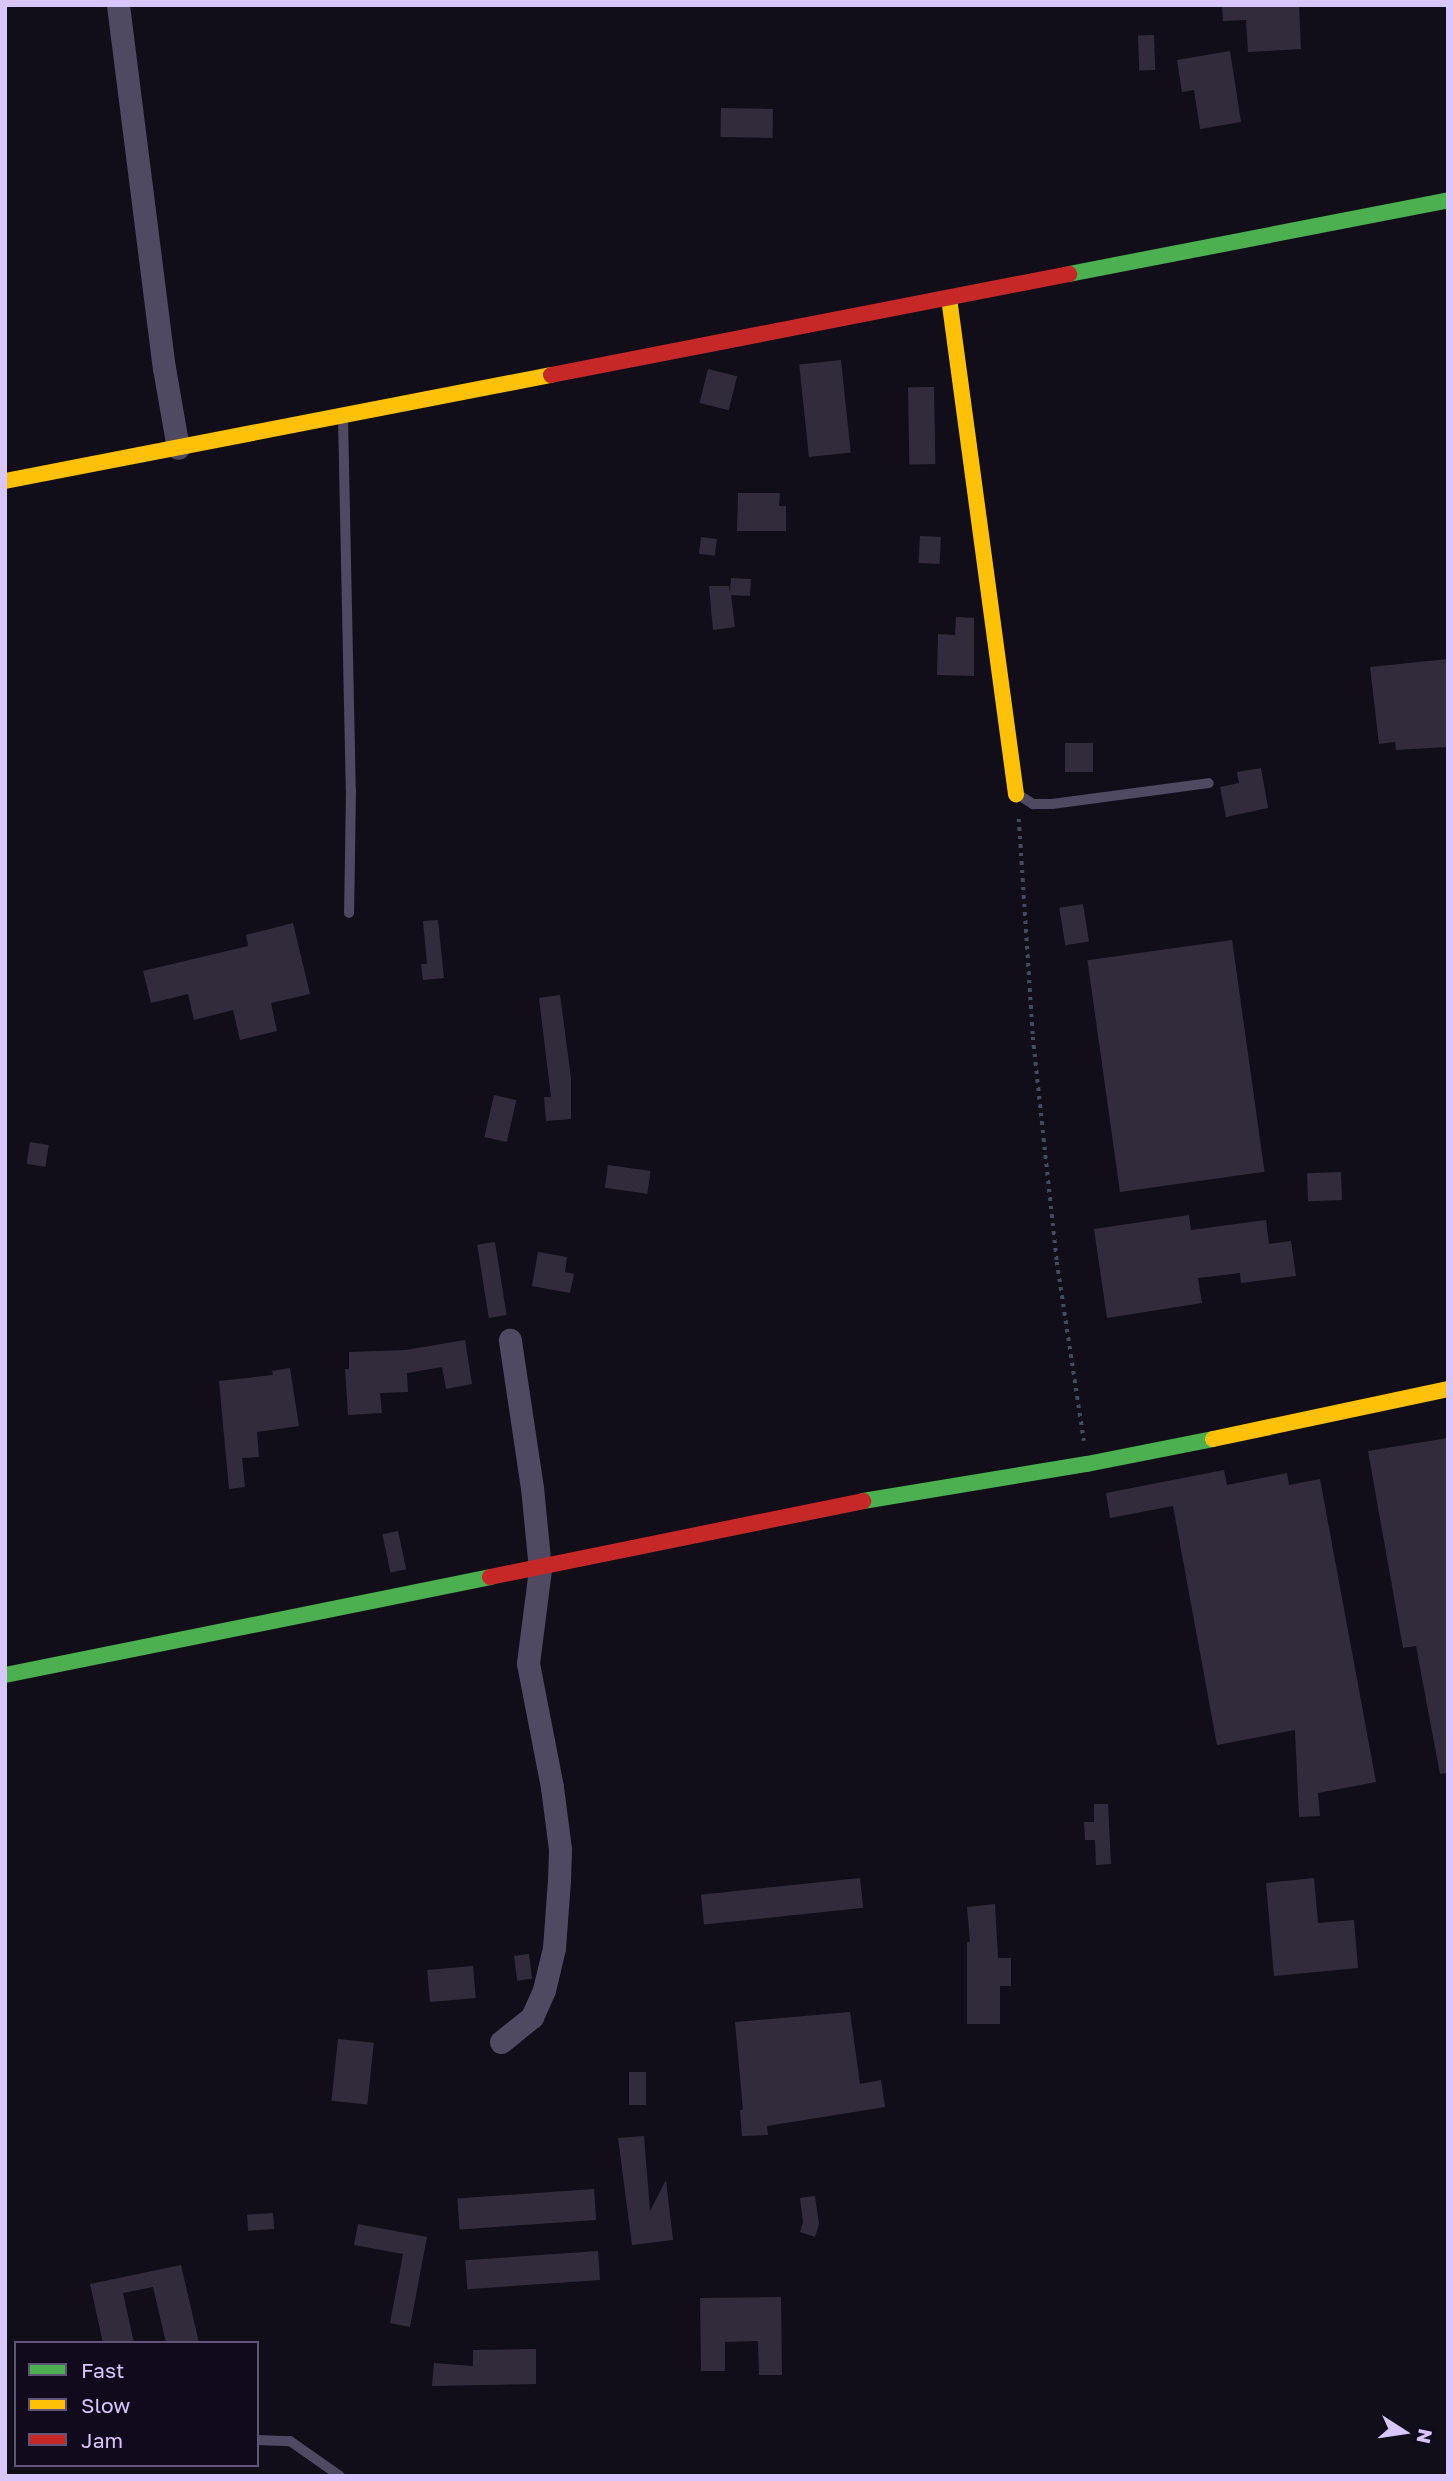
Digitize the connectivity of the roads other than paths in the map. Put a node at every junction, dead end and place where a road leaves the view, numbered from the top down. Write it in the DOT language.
graph roads {
  1 [pos="118,5"];
  2 [pos="1448,200"];
  3 [pos="949,298"];
  4 [pos="343,416"];
  5 [pos="178,448"];
  6 [pos="5,481"];
  7 [pos="1209,783"];
  8 [pos="1016,794"];
  9 [pos="349,913"];
  10 [pos="510,1340"];
  11 [pos="1448,1389"];
  12 [pos="540,1569"];
  13 [pos="5,1675"];
  14 [pos="501,2042"];
  15 [pos="259,2440"];
  16 [pos="340,2476"];
  1 -- 5 [label="street"];
  2 -- 3 [label="street"];
  3 -- 4 [label="street"];
  3 -- 8 [label="street"];
  4 -- 5 [label="street"];
  4 -- 9 [label="lane"];
  5 -- 6 [label="street"];
  7 -- 8 [label="lane"];
  10 -- 12 [label="street"];
  11 -- 12 [label="street"];
  12 -- 13 [label="street"];
  12 -- 14 [label="street"];
  15 -- 16 [label="lane"];
}
